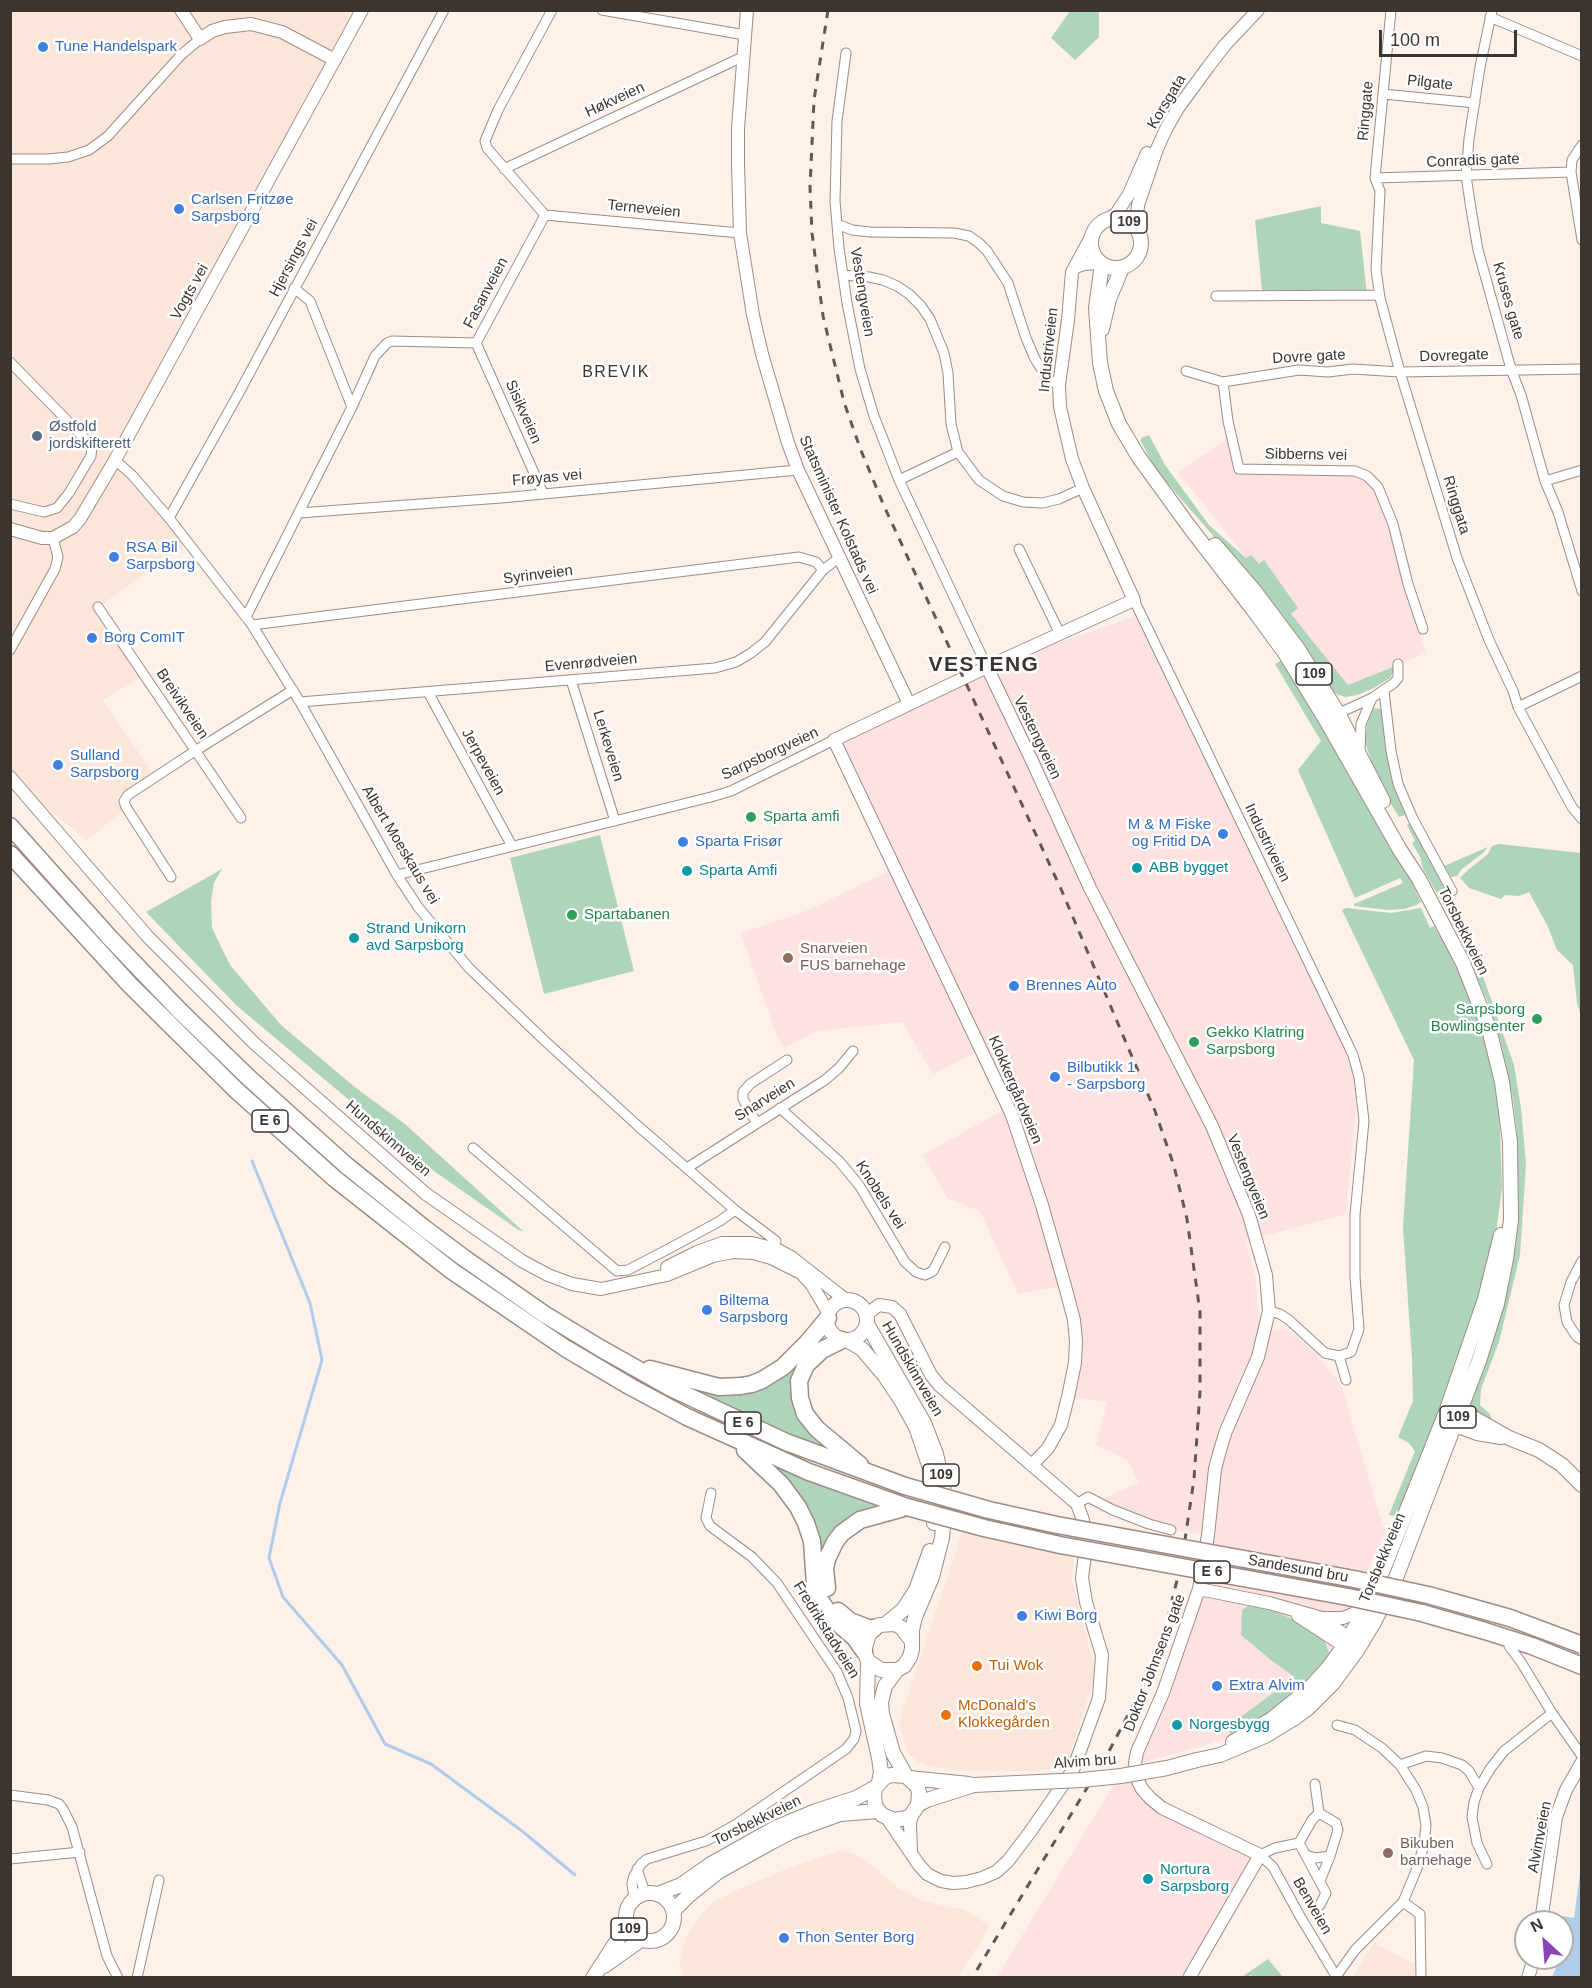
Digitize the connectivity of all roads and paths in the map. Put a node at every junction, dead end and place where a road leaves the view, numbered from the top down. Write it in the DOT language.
graph roads {
  1 [pos="181,10"];
  2 [pos="362,10"];
  3 [pos="444,10"];
  4 [pos="552,10"];
  5 [pos="602,10"];
  6 [pos="747,10"];
  7 [pos="1247,10"];
  8 [pos="1258,10"];
  9 [pos="1391,10"];
  10 [pos="1491,14"];
  11 [pos="746,35"];
  12 [pos="200,39"];
  13 [pos="846,53"];
  14 [pos="1581,56"];
  15 [pos="738,59"];
  16 [pos="335,60"];
  17 [pos="1383,94"];
  18 [pos="1475,103"];
  19 [pos="1581,145"];
  20 [pos="10,159"];
  21 [pos="504,169"];
  22 [pos="1571,172"];
  23 [pos="1467,176"];
  24 [pos="1375,178"];
  25 [pos="545,215"];
  26 [pos="1108,219"];
  27 [pos="837,224"];
  28 [pos="1136,228"];
  29 [pos="1581,230"];
  30 [pos="740,233"];
  31 [pos="1091,237"];
  32 [pos="1581,240"];
  33 [pos="1101,264"];
  34 [pos="1075,267"];
  35 [pos="1122,268"];
  36 [pos="843,275"];
  37 [pos="294,288"];
  38 [pos="1379,295"];
  39 [pos="1216,296"];
  40 [pos="476,343"];
  41 [pos="1098,346"];
  42 [pos="10,362"];
  43 [pos="1511,369"];
  44 [pos="1581,369"];
  45 [pos="1186,371"];
  46 [pos="1400,372"];
  47 [pos="1223,382"];
  48 [pos="1059,385"];
  49 [pos="352,407"];
  50 [pos="958,452"];
  51 [pos="115,460"];
  52 [pos="798,470"];
  53 [pos="1581,470"];
  54 [pos="899,480"];
  55 [pos="1545,481"];
  56 [pos="1083,488"];
  57 [pos="543,493"];
  58 [pos="10,504"];
  59 [pos="299,513"];
  60 [pos="169,518"];
  61 [pos="10,529"];
  62 [pos="53,538"];
  63 [pos="1019,549"];
  64 [pos="840,557"];
  65 [pos="823,570"];
  66 [pos="1581,591"];
  67 [pos="1134,600"];
  68 [pos="98,607"];
  69 [pos="246,617"];
  70 [pos="252,625"];
  71 [pos="1423,629"];
  72 [pos="1060,634"];
  73 [pos="10,650"];
  74 [pos="1398,664"];
  75 [pos="987,667"];
  76 [pos="1581,676"];
  77 [pos="571,680"];
  78 [pos="293,690"];
  79 [pos="1384,691"];
  80 [pos="428,692"];
  81 [pos="1372,698"];
  82 [pos="300,702"];
  83 [pos="909,704"];
  84 [pos="1518,707"];
  85 [pos="1332,716"];
  86 [pos="834,740"];
  87 [pos="195,751"];
  88 [pos="1360,757"];
  89 [pos="10,777"];
  90 [pos="241,818"];
  91 [pos="1581,819"];
  92 [pos="615,821"];
  93 [pos="10,826"];
  94 [pos="512,846"];
  95 [pos="10,854"];
  96 [pos="397,875"];
  97 [pos="171,877"];
  98 [pos="1419,879"];
  99 [pos="1452,891"];
  100 [pos="853,1051"];
  101 [pos="787,1060"];
  102 [pos="780,1108"];
  103 [pos="756,1122"];
  104 [pos="473,1148"];
  105 [pos="687,1168"];
  106 [pos="735,1210"];
  107 [pos="776,1240"];
  108 [pos="945,1247"];
  109 [pos="1581,1261"];
  110 [pos="647,1279"];
  111 [pos="846,1300"];
  112 [pos="1269,1311"];
  113 [pos="828,1316"];
  114 [pos="867,1319"];
  115 [pos="845,1340"];
  116 [pos="1581,1340"];
  117 [pos="1339,1356"];
  118 [pos="620,1360"];
  119 [pos="1346,1380"];
  120 [pos="1453,1412"];
  121 [pos="1455,1425"];
  122 [pos="1509,1438"];
  123 [pos="733,1439"];
  124 [pos="1032,1465"];
  125 [pos="872,1475"];
  126 [pos="1581,1485"];
  127 [pos="711,1493"];
  128 [pos="1077,1504"];
  129 [pos="907,1507"];
  130 [pos="1171,1530"];
  131 [pos="1199,1589"];
  132 [pos="1371,1600"];
  133 [pos="1289,1610"];
  134 [pos="1322,1618"];
  135 [pos="881,1626"];
  136 [pos="911,1640"];
  137 [pos="1350,1644"];
  138 [pos="1581,1645"];
  139 [pos="1509,1646"];
  140 [pos="866,1656"];
  141 [pos="1581,1666"];
  142 [pos="897,1670"];
  143 [pos="1552,1713"];
  144 [pos="1337,1725"];
  145 [pos="1581,1756"];
  146 [pos="1197,1760"];
  147 [pos="1581,1762"];
  148 [pos="1400,1765"];
  149 [pos="908,1777"];
  150 [pos="1315,1784"];
  151 [pos="877,1785"];
  152 [pos="974,1785"];
  153 [pos="1479,1788"];
  154 [pos="10,1795"];
  155 [pos="915,1810"];
  156 [pos="1320,1813"];
  157 [pos="883,1815"];
  158 [pos="1299,1843"];
  159 [pos="80,1852"];
  160 [pos="912,1853"];
  161 [pos="1260,1855"];
  162 [pos="1306,1855"];
  163 [pos="1330,1856"];
  164 [pos="10,1859"];
  165 [pos="1486,1863"];
  166 [pos="159,1880"];
  167 [pos="1320,1881"];
  168 [pos="646,1895"];
  169 [pos="1403,1902"];
  170 [pos="1320,1905"];
  171 [pos="1543,1910"];
  172 [pos="673,1911"];
  173 [pos="627,1924"];
  174 [pos="642,1939"];
  175 [pos="597,1973"];
  176 [pos="118,1977"];
  177 [pos="136,1977"];
  178 [pos="1189,1977"];
  179 [pos="1335,1977"];
  180 [pos="1421,1977"];
  1 -- 12 [label="street"];
  2 -- 16 [label="street, Vogts vei"];
  3 -- 37 [label="street, Hjersings vei"];
  4 -- 21 [label="street"];
  5 -- 11 [label="street"];
  6 -- 11 [label="street, Statsminister Kolstads vei"];
  7 -- 26 [label="street, Korsgata"];
  8 -- 28 [label="street, Korsgata"];
  9 -- 17 [label="street, Ringgate"];
  10 -- 14 [label="street"];
  10 -- 18 [label="street, Kruses gate"];
  11 -- 30 [label="street, Statsminister Kolstads vei"];
  12 -- 16 [label="street"];
  12 -- 20 [label="street"];
  13 -- 27 [label="street, Vestengveien"];
  15 -- 21 [label="street, Høkveien"];
  16 -- 51 [label="street, Vogts vei"];
  17 -- 18 [label="street, Pilgate"];
  17 -- 24 [label="street, Ringgate"];
  18 -- 23 [label="street, Kruses gate"];
  19 -- 22 [label="street"];
  21 -- 25 [label="street"];
  22 -- 23 [label="street, Conradis gate"];
  22 -- 29 [label="street"];
  23 -- 24 [label="street, Conradis gate"];
  23 -- 43 [label="street, Kruses gate"];
  24 -- 38 [label="street, Ringgata"];
  25 -- 30 [label="street, Terneveien"];
  25 -- 40 [label="street, Fasanveien"];
  26 -- 28 [label="main road, 109"];
  26 -- 31 [label="main road, 109"];
  27 -- 36 [label="street, Vestengveien"];
  27 -- 48 [label="street"];
  28 -- 35 [label="main road, 109"];
  29 -- 32 [label="street"];
  30 -- 52 [label="street, Statsminister Kolstads vei"];
  31 -- 33 [label="main road, 109"];
  31 -- 34 [label="street, Industriveien"];
  33 -- 34 [label="street"];
  33 -- 35 [label="main road"];
  33 -- 41 [label="main road, Torsbekkveien / 109"];
  34 -- 48 [label="street, Industriveien"];
  35 -- 41 [label="main road, Torsbekkveien / 109"];
  36 -- 50 [label="street"];
  36 -- 54 [label="street, Vestengveien"];
  37 -- 49 [label="street"];
  37 -- 60 [label="street, Hjersings vei"];
  38 -- 39 [label="street"];
  38 -- 46 [label="street, Ringgata"];
  40 -- 49 [label="street, Fasanveien"];
  40 -- 57 [label="street, Sisikveien"];
  41 -- 85 [label="main road, Torsbekkveien / 109"];
  42 -- 58 [label="street"];
  43 -- 44 [label="street, Dovregate"];
  43 -- 46 [label="street, Dovregate"];
  43 -- 55 [label="street, Kruses gate"];
  45 -- 47 [label="street, Dovre gate"];
  46 -- 47 [label="street, Dovre gate"];
  46 -- 84 [label="street, Ringgata"];
  47 -- 71 [label="street, Sibberns vei"];
  48 -- 56 [label="street, Industriveien"];
  49 -- 59 [label="street, Fasanveien"];
  50 -- 54 [label="street"];
  50 -- 56 [label="street"];
  51 -- 60 [label="street, Albert Moeskaus vei"];
  51 -- 62 [label="street, Vogts vei"];
  52 -- 57 [label="street, Frøyas vei"];
  52 -- 64 [label="street, Statsminister Kolstads vei"];
  53 -- 55 [label="street"];
  54 -- 75 [label="street, Vestengveien"];
  55 -- 66 [label="street, Kruses gate"];
  56 -- 67 [label="street, Industriveien"];
  57 -- 59 [label="street, Frøyas vei"];
  59 -- 69 [label="street, Fasanveien"];
  60 -- 69 [label="street, Albert Moeskaus vei"];
  61 -- 62 [label="street"];
  62 -- 73 [label="street"];
  63 -- 72 [label="street"];
  64 -- 65 [label="street, Evenrødveien"];
  64 -- 83 [label="street, Statsminister Kolstads vei"];
  65 -- 70 [label="street, Syrinveien"];
  65 -- 77 [label="street, Evenrødveien"];
  67 -- 72 [label="street, Sarpsborgveien"];
  67 -- 117 [label="street, Industriveien"];
  68 -- 87 [label="street, Breivikveien"];
  69 -- 70 [label="street, Albert Moeskaus vei"];
  70 -- 78 [label="street, Albert Moeskaus vei"];
  72 -- 75 [label="street, Sarpsborgveien"];
  74 -- 79 [label="street"];
  75 -- 83 [label="street, Sarpsborgveien"];
  75 -- 112 [label="street, Vestengveien"];
  76 -- 84 [label="street"];
  77 -- 80 [label="street, Evenrødveien"];
  77 -- 92 [label="street, Lerkeveien"];
  78 -- 82 [label="street, Albert Moeskaus vei"];
  78 -- 87 [label="street"];
  79 -- 81 [label="street"];
  79 -- 99 [label="street, Torsbekkveien"];
  80 -- 82 [label="street, Evenrødveien"];
  80 -- 94 [label="street, Jerpeveien"];
  81 -- 85 [label="street"];
  81 -- 88 [label="street, Torsbekkveien"];
  82 -- 96 [label="street, Albert Moeskaus vei"];
  83 -- 86 [label="street, Sarpsborgveien"];
  84 -- 91 [label="street, Ringgata"];
  85 -- 88 [label="main road, Torsbekkveien / 109"];
  85 -- 98 [label="main road, Torsbekkveien / 109"];
  86 -- 92 [label="street, Sarpsborgveien"];
  86 -- 124 [label="street, Klokkergårdveien"];
  87 -- 90 [label="street, Breivikveien"];
  87 -- 97 [label="street"];
  88 -- 98 [label="main road, Torsbekkveien / 109"];
  89 -- 110 [label="street, Hundskinnveien"];
  92 -- 94 [label="street, Sarpsborgveien"];
  93 -- 118 [label="highway, E 6"];
  94 -- 96 [label="street, Sarpsborgveien"];
  95 -- 123 [label="highway, E 6"];
  96 -- 105 [label="street, Albert Moeskaus vei"];
  98 -- 120 [label="main road, Torsbekkveien / 109"];
  100 -- 102 [label="street, Snarveien"];
  101 -- 103 [label="street"];
  102 -- 103 [label="street, Snarveien"];
  102 -- 108 [label="street, Knobels vei"];
  103 -- 105 [label="street, Snarveien"];
  104 -- 106 [label="street"];
  105 -- 106 [label="street, Albert Moeskaus vei"];
  106 -- 107 [label="street, Albert Moeskaus vei"];
  109 -- 116 [label="street"];
  110 -- 111 [label="street"];
  110 -- 113 [label="street, Hundskinnveien"];
  111 -- 113 [label="main road"];
  111 -- 114 [label="main road, 109"];
  112 -- 117 [label="street"];
  112 -- 131 [label="street, Doktor Johnsens gate"];
  113 -- 115 [label="main road, 109"];
  113 -- 118 [label="highway, E 6"];
  114 -- 115 [label="main road"];
  114 -- 124 [label="street"];
  114 -- 136 [label="main road, Hundskinnveien / 109"];
  115 -- 125 [label="highway, E 6"];
  115 -- 135 [label="main road, Hundskinnveien / 109"];
  117 -- 119 [label="street"];
  118 -- 125 [label="highway, E 6"];
  120 -- 121 [label="main road, 109"];
  120 -- 122 [label="main road, 109"];
  120 -- 132 [label="main road, Torsbekkveien / 109"];
  121 -- 122 [label="main road, 109"];
  121 -- 137 [label="main road, Torsbekkveien / 109"];
  122 -- 126 [label="main road, 109"];
  123 -- 129 [label="highway, E 6"];
  123 -- 140 [label="highway, E 6"];
  124 -- 128 [label="street"];
  125 -- 138 [label="highway, Sandesund bru / E 6, bridge"];
  127 -- 168 [label="street, Fredrikstadveien"];
  128 -- 130 [label="street"];
  128 -- 160 [label="street"];
  129 -- 135 [label="highway, E 6"];
  129 -- 141 [label="highway, Sandesund bru / E 6, bridge"];
  131 -- 133 [label="street"];
  131 -- 161 [label="street, Doktor Johnsens gate"];
  132 -- 134 [label="street"];
  132 -- 137 [label="main road, Torsbekkveien / 109"];
  133 -- 134 [label="street"];
  133 -- 137 [label="street"];
  134 -- 137 [label="street"];
  135 -- 136 [label="main road"];
  135 -- 140 [label="main road, 109"];
  136 -- 142 [label="main road, 109"];
  137 -- 146 [label="main road, Torsbekkveien / 109"];
  139 -- 143 [label="street"];
  140 -- 142 [label="main road"];
  140 -- 151 [label="main road, 109"];
  142 -- 149 [label="main road, 109"];
  143 -- 145 [label="street"];
  143 -- 153 [label="street"];
  144 -- 148 [label="street"];
  146 -- 152 [label="main road, Alvim bru / 109, bridge"];
  147 -- 171 [label="street, Alvimveien"];
  148 -- 153 [label="street"];
  148 -- 169 [label="street"];
  149 -- 151 [label="main road, 109"];
  149 -- 152 [label="main road, 109"];
  149 -- 155 [label="main road, 109"];
  150 -- 156 [label="street"];
  151 -- 157 [label="main road, 109"];
  151 -- 168 [label="main road, Torsbekkveien / 109"];
  152 -- 155 [label="main road, 109"];
  153 -- 165 [label="street"];
  154 -- 159 [label="street"];
  155 -- 157 [label="main road, 109"];
  155 -- 160 [label="street"];
  156 -- 158 [label="street"];
  156 -- 163 [label="street"];
  157 -- 160 [label="street"];
  157 -- 172 [label="main road, Torsbekkveien / 109"];
  158 -- 161 [label="street"];
  158 -- 162 [label="street"];
  159 -- 164 [label="street"];
  159 -- 176 [label="street"];
  161 -- 178 [label="street"];
  161 -- 179 [label="street, Benveien"];
  162 -- 163 [label="street"];
  162 -- 167 [label="street"];
  163 -- 167 [label="street"];
  166 -- 177 [label="street"];
  167 -- 170 [label="street"];
  168 -- 172 [label="main road"];
  168 -- 173 [label="main road, 109"];
  169 -- 179 [label="street"];
  169 -- 180 [label="street"];
  172 -- 174 [label="main road, 109"];
  173 -- 174 [label="main road, 109"];
  173 -- 175 [label="main road, 109"];
  174 -- 175 [label="main road, 109"];
}
